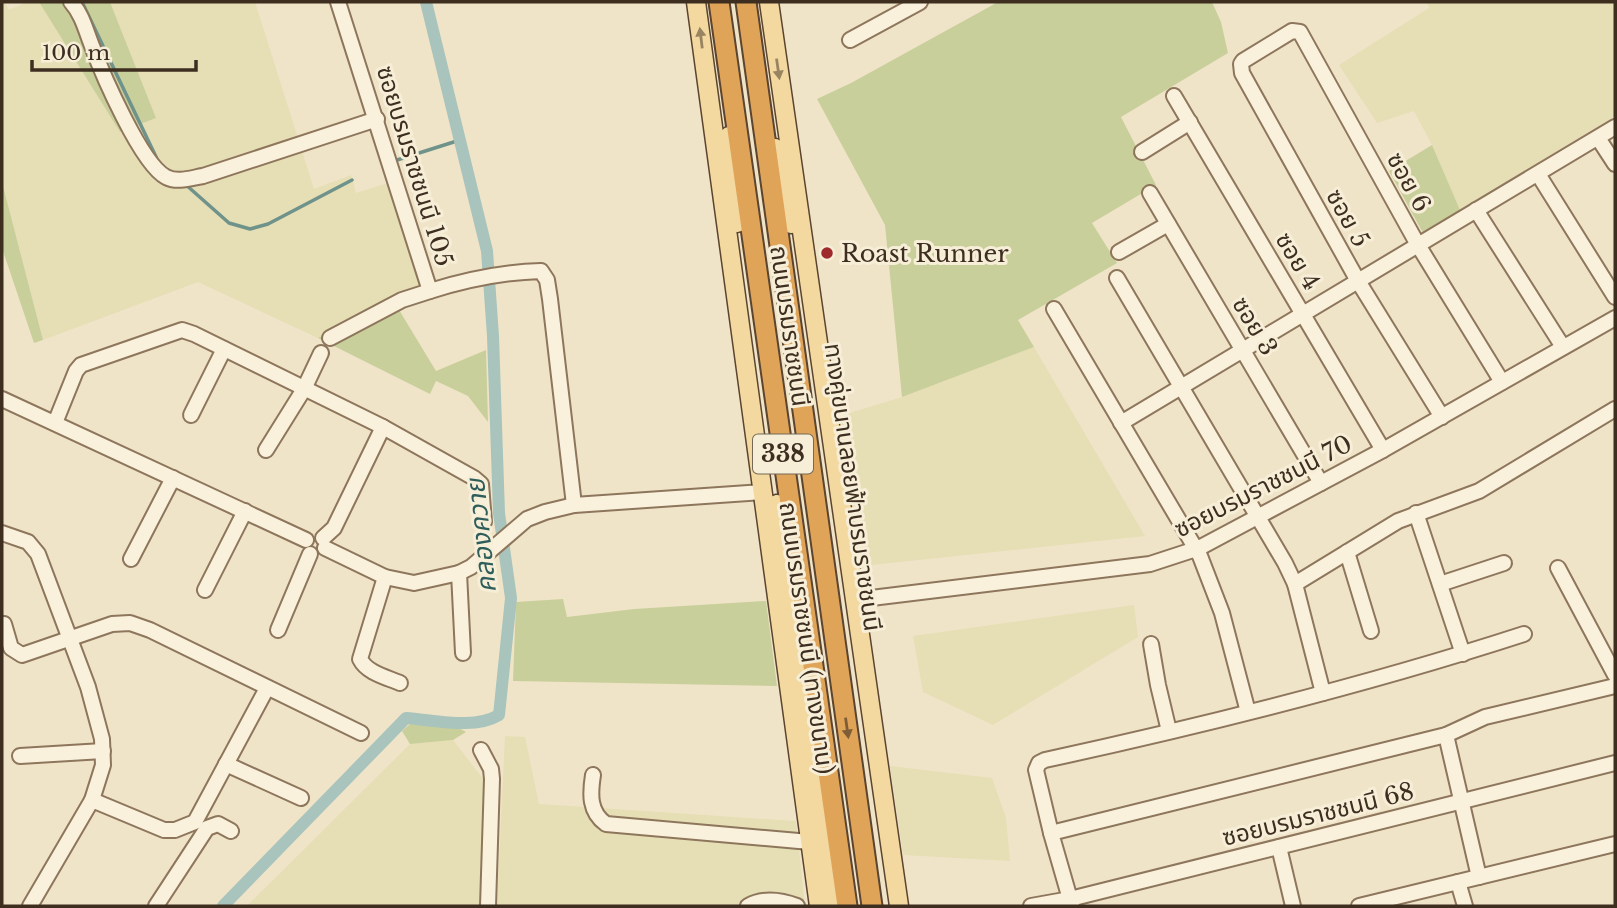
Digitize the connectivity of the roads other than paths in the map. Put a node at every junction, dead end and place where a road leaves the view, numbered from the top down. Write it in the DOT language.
graph roads {
  1 [pos="71,2"];
  2 [pos="338,2"];
  3 [pos="696,2"];
  4 [pos="719,2"];
  5 [pos="746,2"];
  6 [pos="769,2"];
  7 [pos="920,2"];
  8 [pos="850,40"];
  9 [pos="1268,46"];
  10 [pos="729,75"];
  11 [pos="757,78"];
  12 [pos="708,84"];
  13 [pos="1174,96"];
  14 [pos="782,99"];
  15 [pos="377,119"];
  16 [pos="1190,122"];
  17 [pos="1615,127"];
  18 [pos="1598,138"];
  19 [pos="1142,152"];
  20 [pos="1615,164"];
  21 [pos="1538,174"];
  22 [pos="1150,193"];
  23 [pos="1476,210"];
  24 [pos="1168,223"];
  25 [pos="737,225"];
  26 [pos="794,238"];
  27 [pos="1418,245"];
  28 [pos="1119,252"];
  29 [pos="1117,278"];
  30 [pos="1358,281"];
  31 [pos="430,291"];
  32 [pos="1615,297"];
  33 [pos="1054,309"];
  34 [pos="1303,314"];
  35 [pos="1615,318"];
  36 [pos="330,338"];
  37 [pos="1563,347"];
  38 [pos="224,349"];
  39 [pos="1243,350"];
  40 [pos="321,353"];
  41 [pos="1502,382"];
  42 [pos="1181,387"];
  43 [pos="304,389"];
  44 [pos="2,399"];
  45 [pos="1615,409"];
  46 [pos="191,415"];
  47 [pos="1442,417"];
  48 [pos="55,423"];
  49 [pos="1121,423"];
  50 [pos="383,427"];
  51 [pos="267,450"];
  52 [pos="1383,450"];
  53 [pos="173,478"];
  54 [pos="1321,483"];
  55 [pos="763,492"];
  56 [pos="575,505"];
  57 [pos="245,511"];
  58 [pos="1416,513"];
  59 [pos="1258,516"];
  60 [pos="484,522"];
  61 [pos="2,533"];
  62 [pos="324,543"];
  63 [pos="308,547"];
  64 [pos="1196,549"];
  65 [pos="1347,552"];
  66 [pos="131,559"];
  67 [pos="1504,563"];
  68 [pos="1558,568"];
  69 [pos="459,573"];
  70 [pos="385,577"];
  71 [pos="1440,583"];
  72 [pos="1295,584"];
  73 [pos="205,590"];
  74 [pos="855,600"];
  75 [pos="4,624"];
  76 [pos="278,631"];
  77 [pos="1371,631"];
  78 [pos="1524,634"];
  79 [pos="72,639"];
  80 [pos="1152,644"];
  81 [pos="463,653"];
  82 [pos="1464,654"];
  83 [pos="1615,675"];
  84 [pos="400,682"];
  85 [pos="1615,686"];
  86 [pos="267,688"];
  87 [pos="1323,693"];
  88 [pos="1248,712"];
  89 [pos="1169,731"];
  90 [pos="361,733"];
  91 [pos="1446,735"];
  92 [pos="481,750"];
  93 [pos="103,751"];
  94 [pos="20,756"];
  95 [pos="1615,763"];
  96 [pos="226,764"];
  97 [pos="593,775"];
  98 [pos="301,798"];
  99 [pos="92,800"];
  100 [pos="1462,801"];
  101 [pos="231,831"];
  102 [pos="1051,833"];
  103 [pos="810,842"];
  104 [pos="1615,844"];
  105 [pos="1279,847"];
  106 [pos="1479,877"];
  107 [pos="1458,882"];
  108 [pos="1071,903"];
  109 [pos="30,906"];
  110 [pos="156,906"];
  111 [pos="488,906"];
  112 [pos="748,906"];
  113 [pos="797,906"];
  114 [pos="819,906"];
  115 [pos="833,906"];
  116 [pos="847,906"];
  117 [pos="872,906"];
  118 [pos="887,906"];
  119 [pos="899,906"];
  120 [pos="1031,906"];
  121 [pos="1293,906"];
  122 [pos="1359,906"];
  123 [pos="1465,906"];
  1 -- 15 [label="street"];
  2 -- 15 [label="street, ซอยบรมราชชนนี 105"];
  12 -- 3 [label="main road, ถนนบรมราชชนนี (ทางขนาน) / 338, one-way"];
  4 -- 10 [label="highway, ถนนบรมราชชนนี / 338"];
  5 -- 11 [label="highway, ถนนบรมราชชนนี / 338"];
  6 -- 14 [label="main road, 338, one-way"];
  7 -- 8 [label="street"];
  9 -- 27 [label="street, ซอย 6"];
  9 -- 30 [label="street, ซอย 5"];
  10 -- 25 [label="main road, 338"];
  10 -- 116 [label="highway, ถนนบรมราชชนนี / 338"];
  11 -- 26 [label="main road, ทางคู่ขนานลอยฟ้าบรมราชชนนี / 338"];
  11 -- 117 [label="highway, ถนนบรมราชชนนี / 338, one-way"];
  12 -- 25 [label="main road"];
  12 -- 55 [label="main road, ถนนบรมราชชนนี (ทางขนาน) / 338"];
  13 -- 16 [label="street, ซอย 4"];
  14 -- 26 [label="main road"];
  14 -- 74 [label="main road, 338"];
  15 -- 31 [label="street, ซอยบรมราชชนนี 105"];
  16 -- 19 [label="street"];
  16 -- 34 [label="street, ซอย 4"];
  17 -- 18 [label="street"];
  18 -- 20 [label="street"];
  18 -- 21 [label="street"];
  21 -- 23 [label="street"];
  21 -- 32 [label="street"];
  22 -- 24 [label="street, ซอย 3"];
  23 -- 27 [label="street"];
  23 -- 37 [label="street"];
  24 -- 28 [label="street"];
  24 -- 39 [label="street, ซอย 3"];
  25 -- 115 [label="main road, 338"];
  26 -- 118 [label="main road, ทางคู่ขนานลอยฟ้าบรมราชชนนี / 338"];
  27 -- 30 [label="street"];
  27 -- 41 [label="street, ซอย 6"];
  29 -- 42 [label="street"];
  30 -- 34 [label="street"];
  30 -- 47 [label="street, ซอย 5"];
  31 -- 36 [label="street"];
  31 -- 56 [label="street, ซอยบรมราชชนนี 105"];
  33 -- 49 [label="street"];
  34 -- 39 [label="street"];
  34 -- 52 [label="street, ซอย 4"];
  35 -- 37 [label="street, ซอยบรมราชชนนี 70"];
  37 -- 41 [label="street, ซอยบรมราชชนนี 70"];
  38 -- 43 [label="street"];
  38 -- 46 [label="street"];
  38 -- 48 [label="street"];
  39 -- 42 [label="street"];
  39 -- 54 [label="street, ซอย 3"];
  40 -- 43 [label="street"];
  41 -- 47 [label="street, ซอยบรมราชชนนี 70"];
  42 -- 49 [label="street"];
  42 -- 59 [label="street"];
  43 -- 50 [label="street"];
  43 -- 51 [label="street"];
  44 -- 48 [label="street"];
  45 -- 58 [label="street"];
  47 -- 52 [label="street, ซอยบรมราชชนนี 70"];
  48 -- 53 [label="street"];
  49 -- 64 [label="street"];
  50 -- 60 [label="street"];
  50 -- 62 [label="street"];
  52 -- 54 [label="street, ซอยบรมราชชนนี 70"];
  53 -- 57 [label="street"];
  53 -- 66 [label="street"];
  54 -- 59 [label="street, ซอยบรมราชชนนี 70"];
  55 -- 56 [label="street"];
  55 -- 103 [label="main road, ถนนบรมราชชนนี (ทางขนาน) / 338"];
  56 -- 69 [label="street"];
  57 -- 63 [label="street"];
  57 -- 73 [label="street"];
  58 -- 65 [label="street"];
  58 -- 71 [label="street"];
  59 -- 64 [label="street, ซอยบรมราชชนนี 70"];
  59 -- 72 [label="street"];
  61 -- 79 [label="street"];
  62 -- 63 [label="street"];
  62 -- 70 [label="street"];
  63 -- 76 [label="street"];
  64 -- 74 [label="street, ซอยบรมราชชนนี 70"];
  64 -- 88 [label="street"];
  65 -- 72 [label="street"];
  65 -- 77 [label="street"];
  67 -- 71 [label="street"];
  68 -- 83 [label="street"];
  69 -- 70 [label="street"];
  69 -- 81 [label="street"];
  70 -- 84 [label="street"];
  71 -- 82 [label="street"];
  72 -- 87 [label="street"];
  74 -- 119 [label="main road, 338"];
  75 -- 79 [label="street"];
  78 -- 82 [label="street"];
  79 -- 86 [label="street"];
  79 -- 93 [label="street"];
  80 -- 89 [label="street"];
  82 -- 87 [label="street"];
  85 -- 91 [label="street"];
  86 -- 90 [label="street"];
  86 -- 96 [label="street"];
  87 -- 88 [label="street"];
  88 -- 89 [label="street"];
  89 -- 102 [label="street"];
  91 -- 100 [label="street"];
  91 -- 102 [label="street"];
  92 -- 111 [label="street"];
  93 -- 94 [label="street"];
  93 -- 99 [label="street"];
  95 -- 100 [label="street, ซอยบรมราชชนนี 68"];
  96 -- 98 [label="street"];
  96 -- 99 [label="street"];
  97 -- 103 [label="street"];
  99 -- 109 [label="street"];
  100 -- 105 [label="street, ซอยบรมราชชนนี 68"];
  100 -- 106 [label="street"];
  101 -- 110 [label="street"];
  102 -- 108 [label="street"];
  103 -- 114 [label="main road, ถนนบรมราชชนนี (ทางขนาน) / 338"];
  104 -- 106 [label="street"];
  105 -- 108 [label="street, ซอยบรมราชชนนี 68"];
  105 -- 121 [label="street"];
  106 -- 107 [label="street"];
  107 -- 122 [label="street"];
  107 -- 123 [label="street"];
  108 -- 120 [label="street, ซอยบรมราชชนนี 68"];
  112 -- 113 [label="street"];
}
